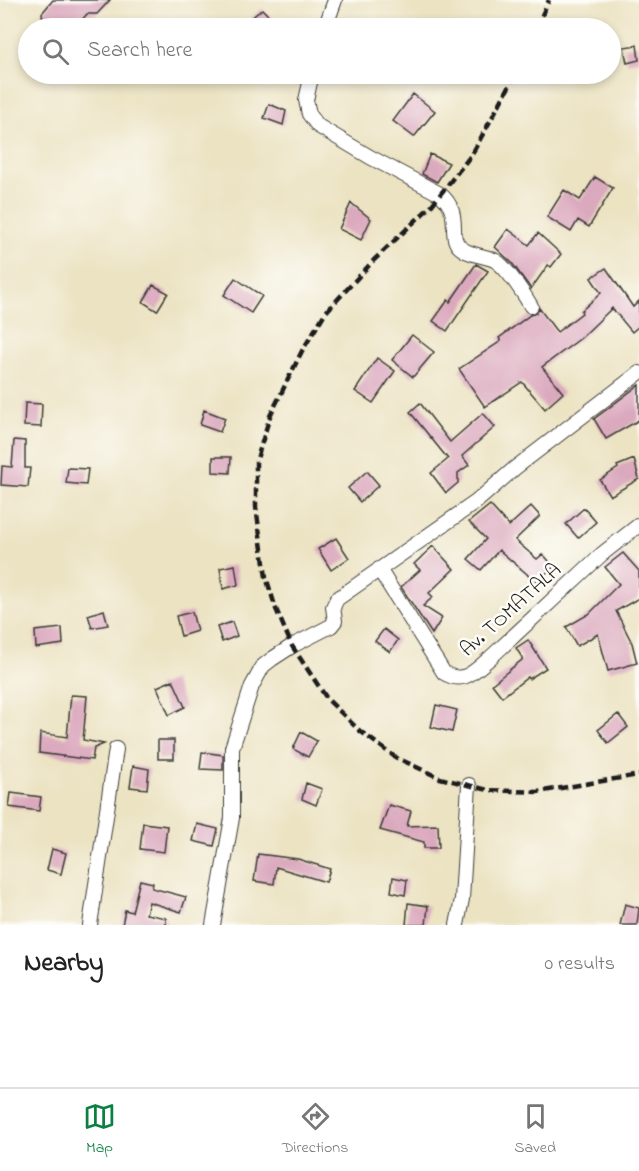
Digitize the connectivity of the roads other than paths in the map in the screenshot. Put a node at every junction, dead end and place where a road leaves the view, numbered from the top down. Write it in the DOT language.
graph roads {
  1 [pos="335,0"];
  2 [pos="329,18"];
  3 [pos="310,84"];
  4 [pos="531,306"];
  5 [pos="639,373"];
  6 [pos="639,525"];
  7 [pos="379,569"];
  8 [pos="116,749"];
  9 [pos="470,785"];
  10 [pos="90,925"];
  11 [pos="213,925"];
  12 [pos="457,925"];
  1 -- 2 [label="street"];
  3 -- 4 [label="street"];
  5 -- 7 [label="street"];
  6 -- 7 [label="street, Av. TOMATALA"];
  7 -- 11 [label="street"];
  8 -- 10 [label="street"];
  9 -- 12 [label="street"];
}
